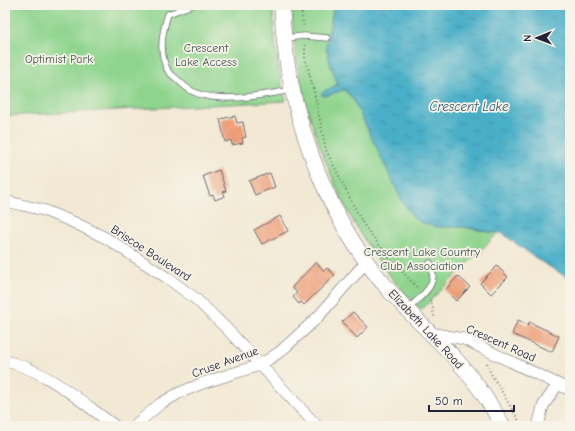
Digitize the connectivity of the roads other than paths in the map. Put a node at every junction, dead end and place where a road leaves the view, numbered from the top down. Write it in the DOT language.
graph roads {
  1 [pos="192,5"];
  2 [pos="282,5"];
  3 [pos="284,38"];
  4 [pos="327,38"];
  5 [pos="293,90"];
  6 [pos="5,201"];
  7 [pos="366,262"];
  8 [pos="430,263"];
  9 [pos="408,310"];
  10 [pos="434,327"];
  11 [pos="5,361"];
  12 [pos="260,365"];
  13 [pos="558,384"];
  14 [pos="570,390"];
  15 [pos="115,426"];
  16 [pos="134,426"];
  17 [pos="317,426"];
  18 [pos="502,426"];
  19 [pos="538,426"];
  1 -- 5 [label="lane"];
  2 -- 3 [label="street, Elizabeth Lake Road"];
  3 -- 4 [label="lane"];
  3 -- 5 [label="street, Elizabeth Lake Road"];
  5 -- 7 [label="street, Elizabeth Lake Road"];
  6 -- 12 [label="street, Briscoe Boulevard"];
  7 -- 9 [label="street, Elizabeth Lake Road"];
  7 -- 12 [label="street, Cruse Avenue"];
  8 -- 9 [label="lane"];
  9 -- 10 [label="street, Elizabeth Lake Road"];
  10 -- 13 [label="street, Crescent Road"];
  10 -- 18 [label="street, Elizabeth Lake Road"];
  11 -- 15 [label="street"];
  12 -- 16 [label="street, Cruse Avenue"];
  12 -- 17 [label="street, Briscoe Boulevard"];
  13 -- 14 [label="street, Crescent Road"];
  13 -- 19 [label="street"];
}
